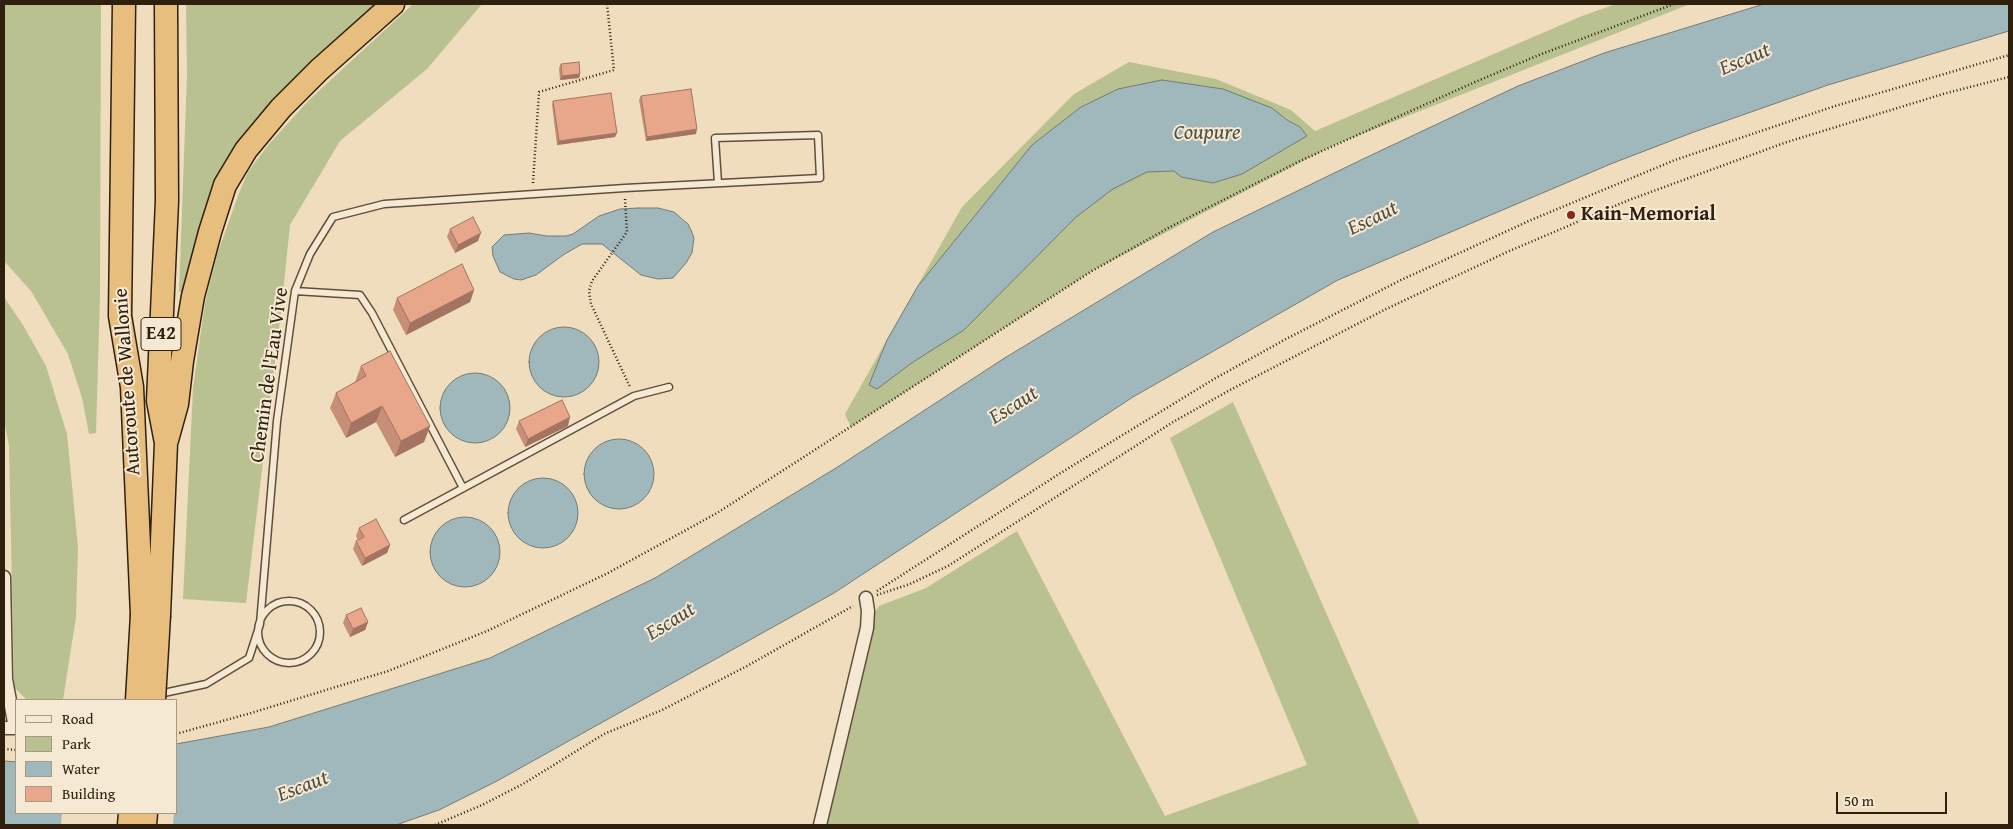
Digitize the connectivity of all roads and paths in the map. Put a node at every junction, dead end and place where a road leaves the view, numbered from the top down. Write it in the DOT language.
graph roads {
  1 [pos="124,4"];
  2 [pos="166,4"];
  3 [pos="393,4"];
  4 [pos="607,4"];
  5 [pos="1674,4"];
  6 [pos="2009,55"];
  7 [pos="2009,77"];
  8 [pos="718,183"];
  9 [pos="532,193"];
  10 [pos="626,202"];
  11 [pos="295,291"];
  12 [pos="669,387"];
  13 [pos="634,396"];
  14 [pos="166,443"];
  15 [pos="463,488"];
  16 [pos="404,520"];
  17 [pos="4,577"];
  18 [pos="866,598"];
  19 [pos="841,613"];
  20 [pos="151,615"];
  21 [pos="260,624"];
  22 [pos="135,699"];
  23 [pos="139,699"];
  24 [pos="154,699"];
  25 [pos="12,728"];
  26 [pos="178,733"];
  27 [pos="435,825"];
  28 [pos="820,825"];
  1 -- 20 [label="highway, Autoroute de Wallonie / E42"];
  2 -- 14 [label="highway, Autoroute de Wallonie / E42"];
  3 -- 14 [label="highway"];
  4 -- 9 [label="path"];
  5 -- 26 [label="path"];
  6 -- 18 [label="path"];
  7 -- 18 [label="path"];
  8 -- 8 [label="lane, Chemin de l'Eau Vive"];
  8 -- 9 [label="lane, Chemin de l'Eau Vive"];
  9 -- 11 [label="lane, Chemin de l'Eau Vive"];
  10 -- 13 [label="path"];
  11 -- 15 [label="lane"];
  11 -- 21 [label="lane, Chemin de l'Eau Vive"];
  12 -- 13 [label="lane"];
  13 -- 15 [label="lane"];
  14 -- 20 [label="highway, Autoroute de Wallonie / E42"];
  15 -- 16 [label="lane"];
  17 -- 25 [label="street"];
  18 -- 28 [label="street"];
  19 -- 27 [label="path"];
  20 -- 22 [label="highway, Autoroute de Wallonie / E42, bridge"];
  20 -- 24 [label="highway, Autoroute de Wallonie / E42, bridge"];
  21 -- 21 [label="lane"];
  21 -- 23 [label="lane, Chemin de l'Eau Vive"];
}
